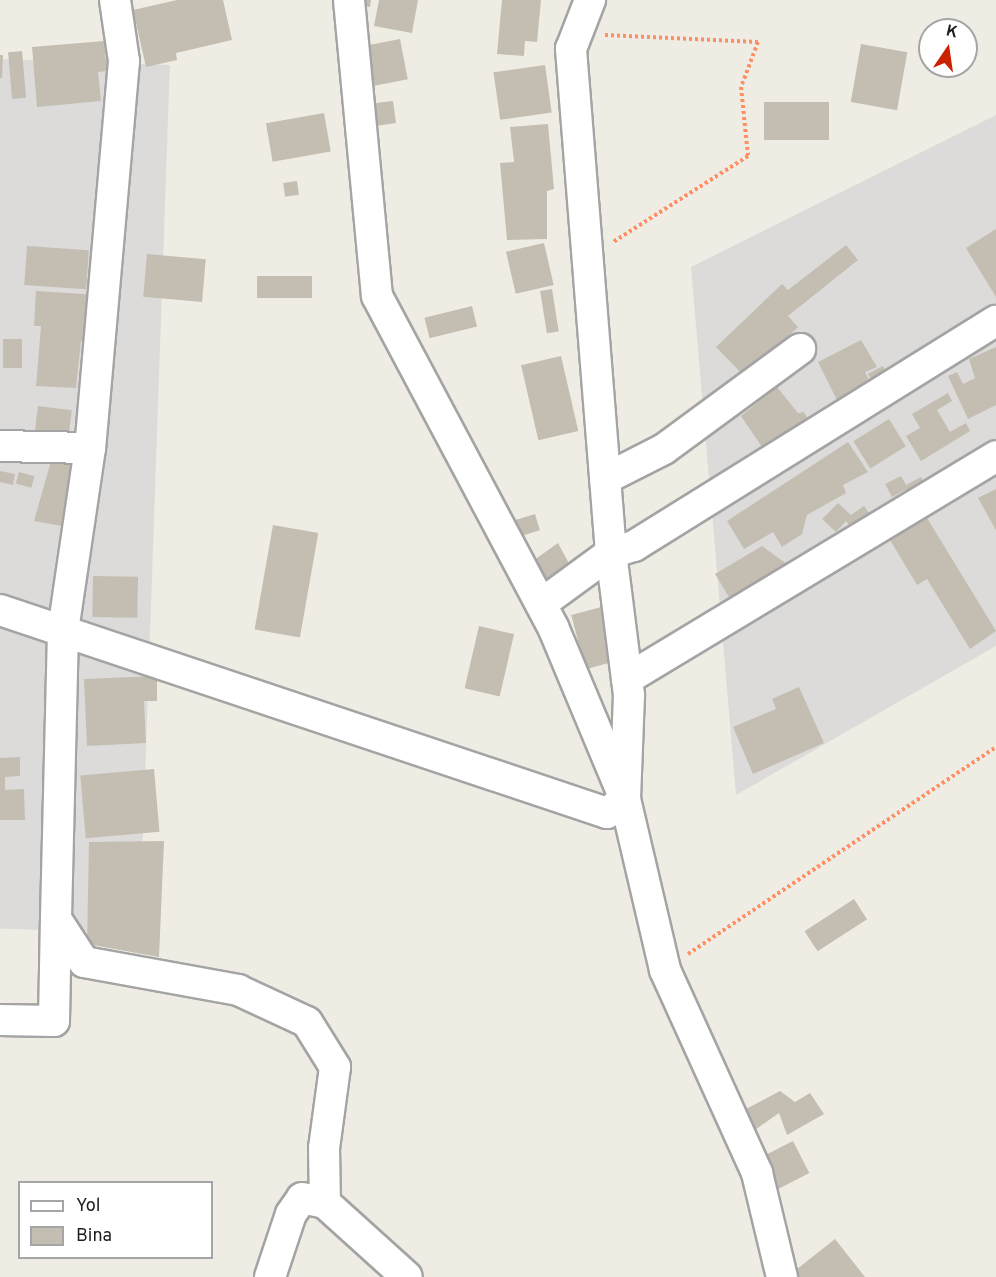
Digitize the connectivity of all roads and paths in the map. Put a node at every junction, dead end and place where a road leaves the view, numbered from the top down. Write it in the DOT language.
graph roads {
  1 [pos="115,0"];
  2 [pos="349,0"];
  3 [pos="590,0"];
  4 [pos="577,34"];
  5 [pos="588,259"];
  6 [pos="996,321"];
  7 [pos="800,349"];
  8 [pos="0,446"];
  9 [pos="90,448"];
  10 [pos="996,456"];
  11 [pos="605,479"];
  12 [pos="611,553"];
  13 [pos="541,604"];
  14 [pos="0,610"];
  15 [pos="63,631"];
  16 [pos="627,679"];
  17 [pos="996,747"];
  18 [pos="625,799"];
  19 [pos="56,919"];
  20 [pos="665,970"];
  21 [pos="0,1020"];
  22 [pos="326,1203"];
  23 [pos="270,1277"];
  24 [pos="407,1277"];
  25 [pos="782,1277"];
  1 -- 9 [label="street"];
  2 -- 13 [label="street"];
  3 -- 4 [label="street"];
  4 -- 5 [label="street"];
  4 -- 5 [label="path"];
  5 -- 11 [label="street"];
  6 -- 12 [label="street"];
  7 -- 11 [label="street"];
  8 -- 9 [label="street"];
  9 -- 15 [label="street"];
  10 -- 16 [label="street"];
  11 -- 12 [label="street"];
  12 -- 13 [label="street"];
  12 -- 16 [label="street"];
  13 -- 18 [label="street"];
  14 -- 15 [label="street"];
  15 -- 18 [label="street"];
  15 -- 19 [label="street"];
  16 -- 18 [label="street"];
  17 -- 20 [label="path"];
  18 -- 20 [label="street"];
  19 -- 21 [label="street"];
  19 -- 22 [label="street"];
  20 -- 25 [label="street"];
  22 -- 23 [label="street"];
  22 -- 24 [label="street"];
}
